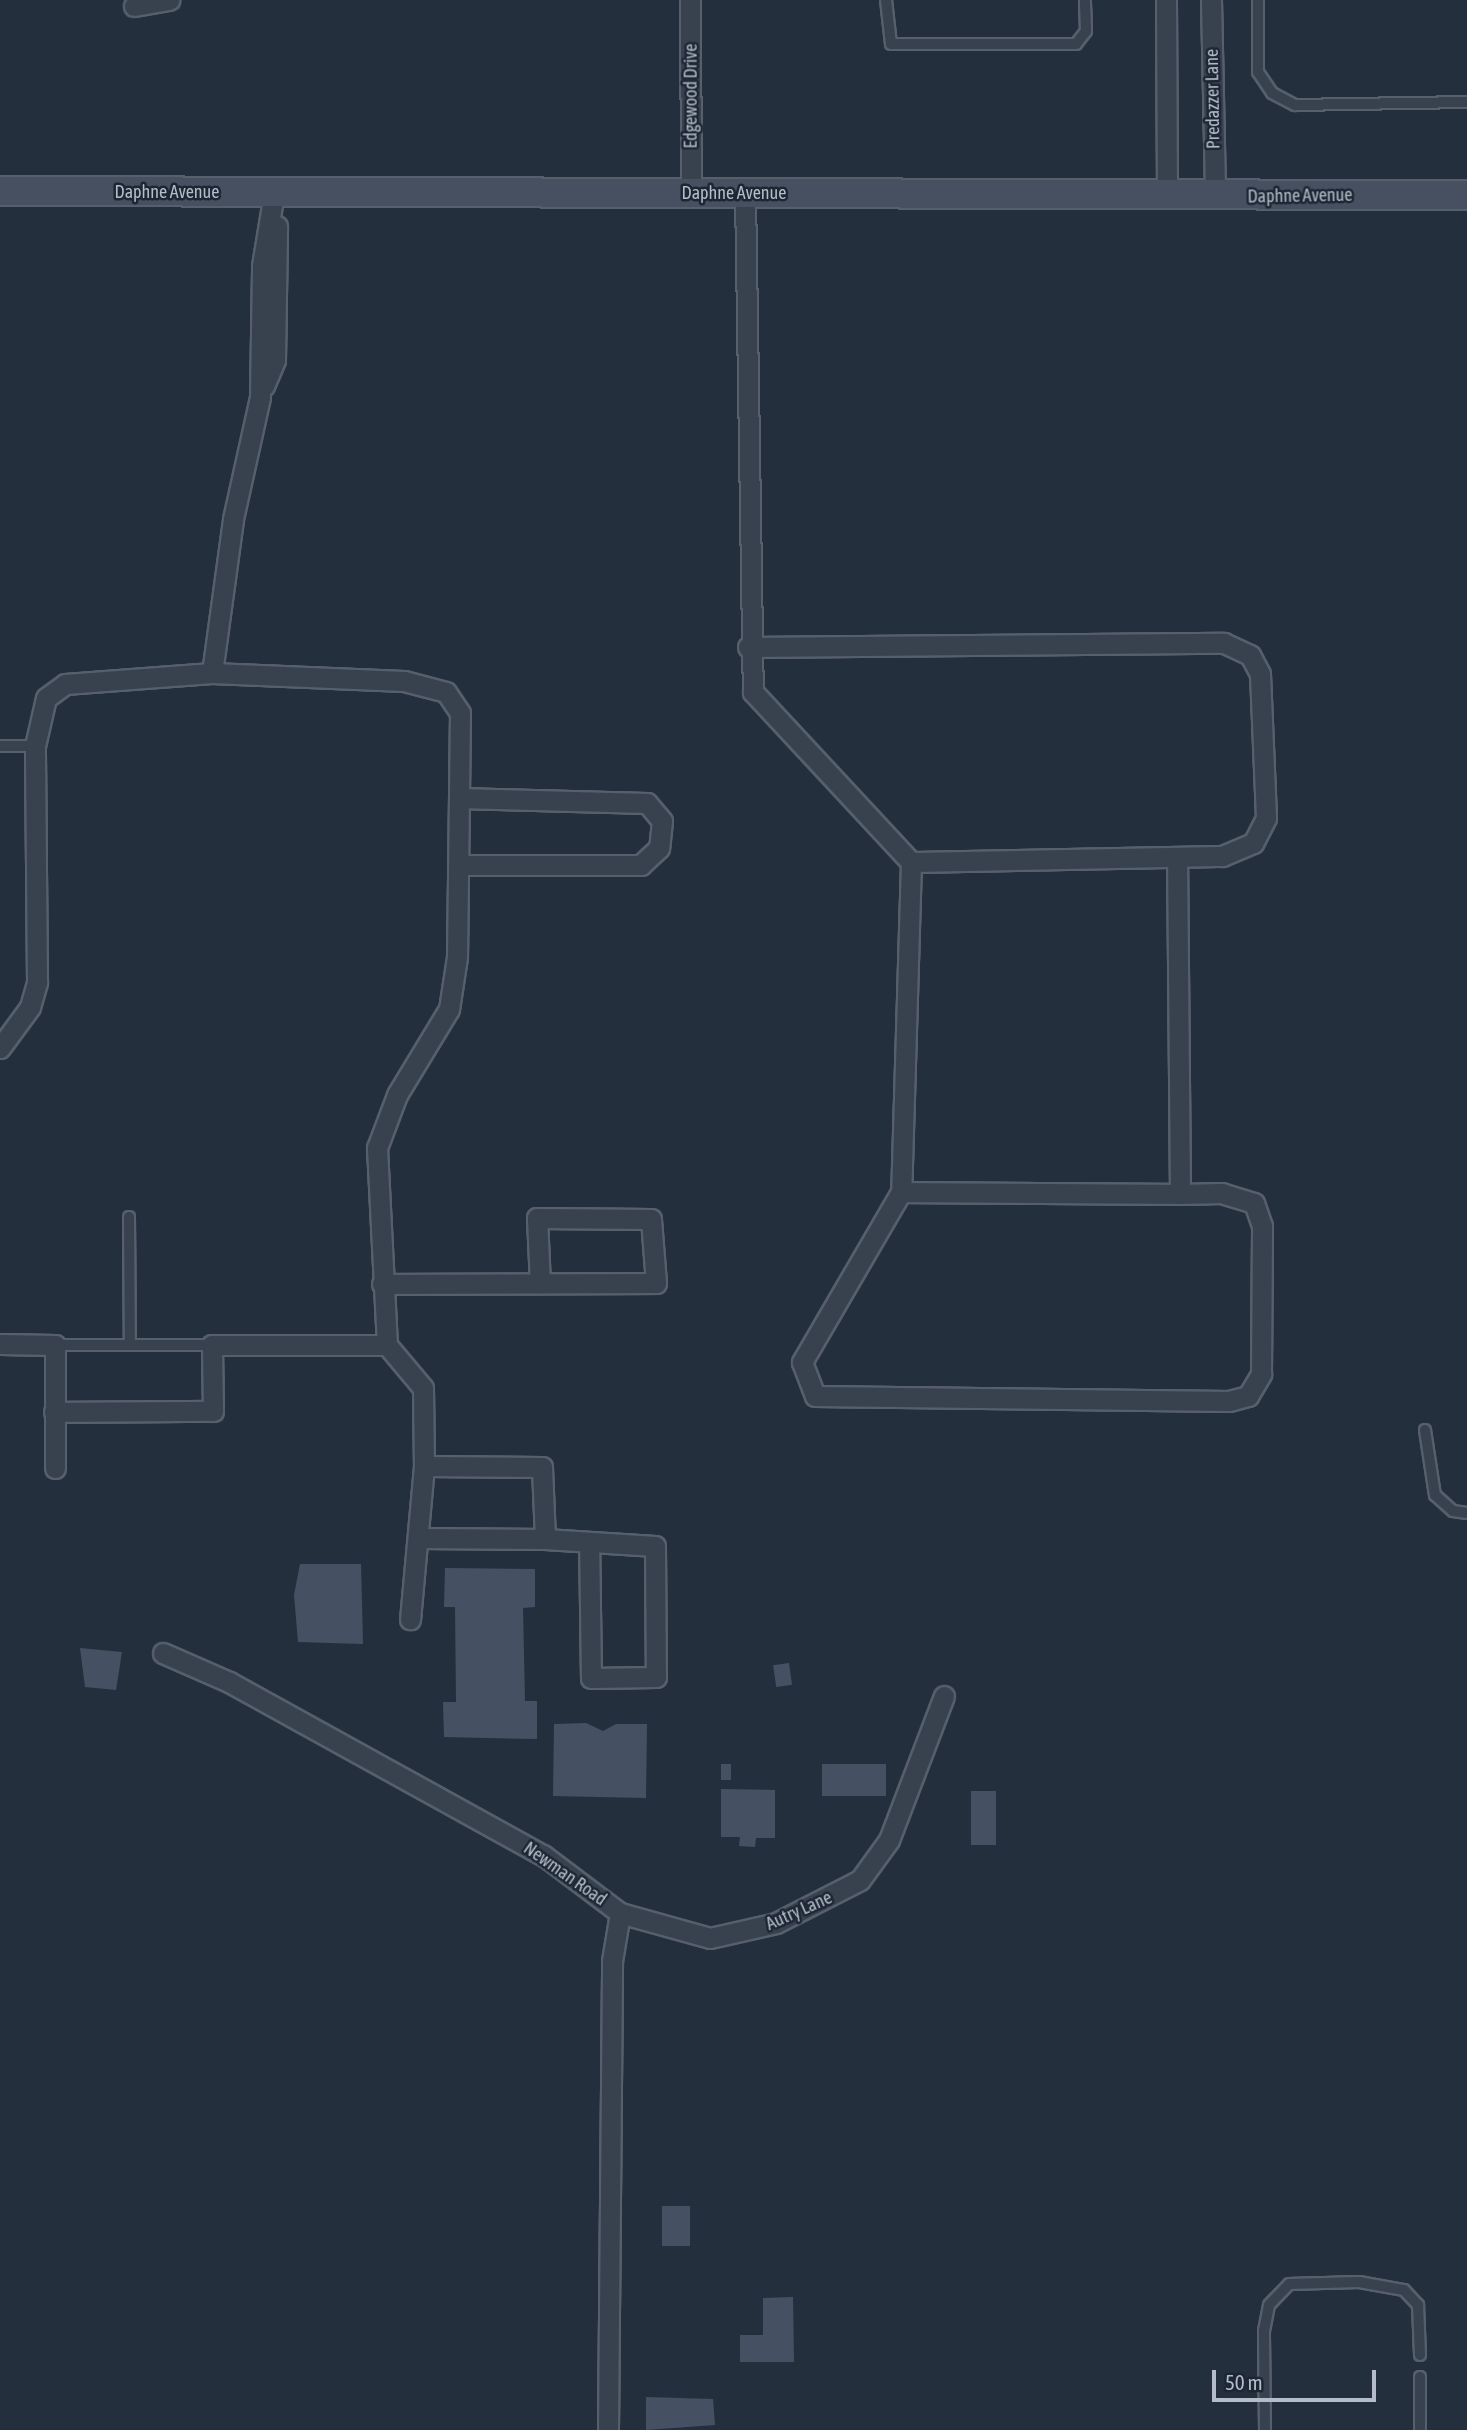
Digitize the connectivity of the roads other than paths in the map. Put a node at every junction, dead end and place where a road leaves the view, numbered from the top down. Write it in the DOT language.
graph roads {
  1 [pos="169,0"];
  2 [pos="690,0"];
  3 [pos="886,0"];
  4 [pos="1086,0"];
  5 [pos="1166,0"];
  6 [pos="1211,0"];
  7 [pos="1258,0"];
  8 [pos="134,6"];
  9 [pos="1467,102"];
  10 [pos="0,191"];
  11 [pos="274,193"];
  12 [pos="691,193"];
  13 [pos="745,193"];
  14 [pos="1467,195"];
  15 [pos="1167,196"];
  16 [pos="1215,197"];
  17 [pos="748,647"];
  18 [pos="212,673"];
  19 [pos="0,746"];
  20 [pos="35,746"];
  21 [pos="459,798"];
  22 [pos="1177,858"];
  23 [pos="911,862"];
  24 [pos="459,865"];
  25 [pos="0,1048"];
  26 [pos="901,1192"];
  27 [pos="1180,1194"];
  28 [pos="129,1217"];
  29 [pos="540,1283"];
  30 [pos="382,1284"];
  31 [pos="0,1344"];
  32 [pos="55,1345"];
  33 [pos="130,1345"];
  34 [pos="212,1345"];
  35 [pos="387,1345"];
  36 [pos="54,1412"];
  37 [pos="1425,1430"];
  38 [pos="424,1466"];
  39 [pos="55,1468"];
  40 [pos="1467,1513"];
  41 [pos="419,1538"];
  42 [pos="545,1539"];
  43 [pos="589,1543"];
  44 [pos="410,1619"];
  45 [pos="163,1653"];
  46 [pos="944,1696"];
  47 [pos="620,1913"];
  48 [pos="1420,2355"];
  49 [pos="1420,2377"];
  50 [pos="608,2430"];
  51 [pos="1265,2430"];
  52 [pos="1420,2430"];
  1 -- 8 [label="street"];
  2 -- 12 [label="street, Edgewood Drive"];
  3 -- 4 [label="lane"];
  5 -- 15 [label="street"];
  6 -- 16 [label="street, Predazzer Lane"];
  7 -- 9 [label="lane"];
  10 -- 11 [label="street, Daphne Avenue"];
  11 -- 12 [label="street, Daphne Avenue"];
  11 -- 18 [label="street"];
  12 -- 13 [label="street, Daphne Avenue"];
  13 -- 15 [label="street, Daphne Avenue"];
  13 -- 17 [label="street"];
  14 -- 16 [label="street, Daphne Avenue"];
  15 -- 16 [label="street, Daphne Avenue"];
  17 -- 22 [label="street"];
  17 -- 23 [label="street"];
  18 -- 20 [label="street"];
  18 -- 21 [label="street"];
  19 -- 20 [label="lane"];
  20 -- 25 [label="street"];
  21 -- 24 [label="street"];
  21 -- 24 [label="street"];
  22 -- 23 [label="street"];
  22 -- 27 [label="street"];
  23 -- 26 [label="street"];
  24 -- 30 [label="street"];
  26 -- 27 [label="street"];
  26 -- 27 [label="street"];
  28 -- 33 [label="lane"];
  29 -- 29 [label="street"];
  29 -- 30 [label="street"];
  30 -- 35 [label="street"];
  31 -- 32 [label="street"];
  32 -- 33 [label="lane"];
  32 -- 36 [label="street"];
  33 -- 34 [label="lane"];
  34 -- 35 [label="street"];
  34 -- 36 [label="street"];
  35 -- 38 [label="street"];
  36 -- 39 [label="street"];
  37 -- 40 [label="lane"];
  38 -- 41 [label="street"];
  38 -- 42 [label="street"];
  41 -- 42 [label="street"];
  41 -- 44 [label="street"];
  42 -- 43 [label="street"];
  43 -- 43 [label="street"];
  45 -- 47 [label="street, Newman Road"];
  46 -- 47 [label="street, Autry Lane"];
  47 -- 50 [label="street, Newman Road"];
  48 -- 51 [label="lane"];
  49 -- 52 [label="lane"];
}
